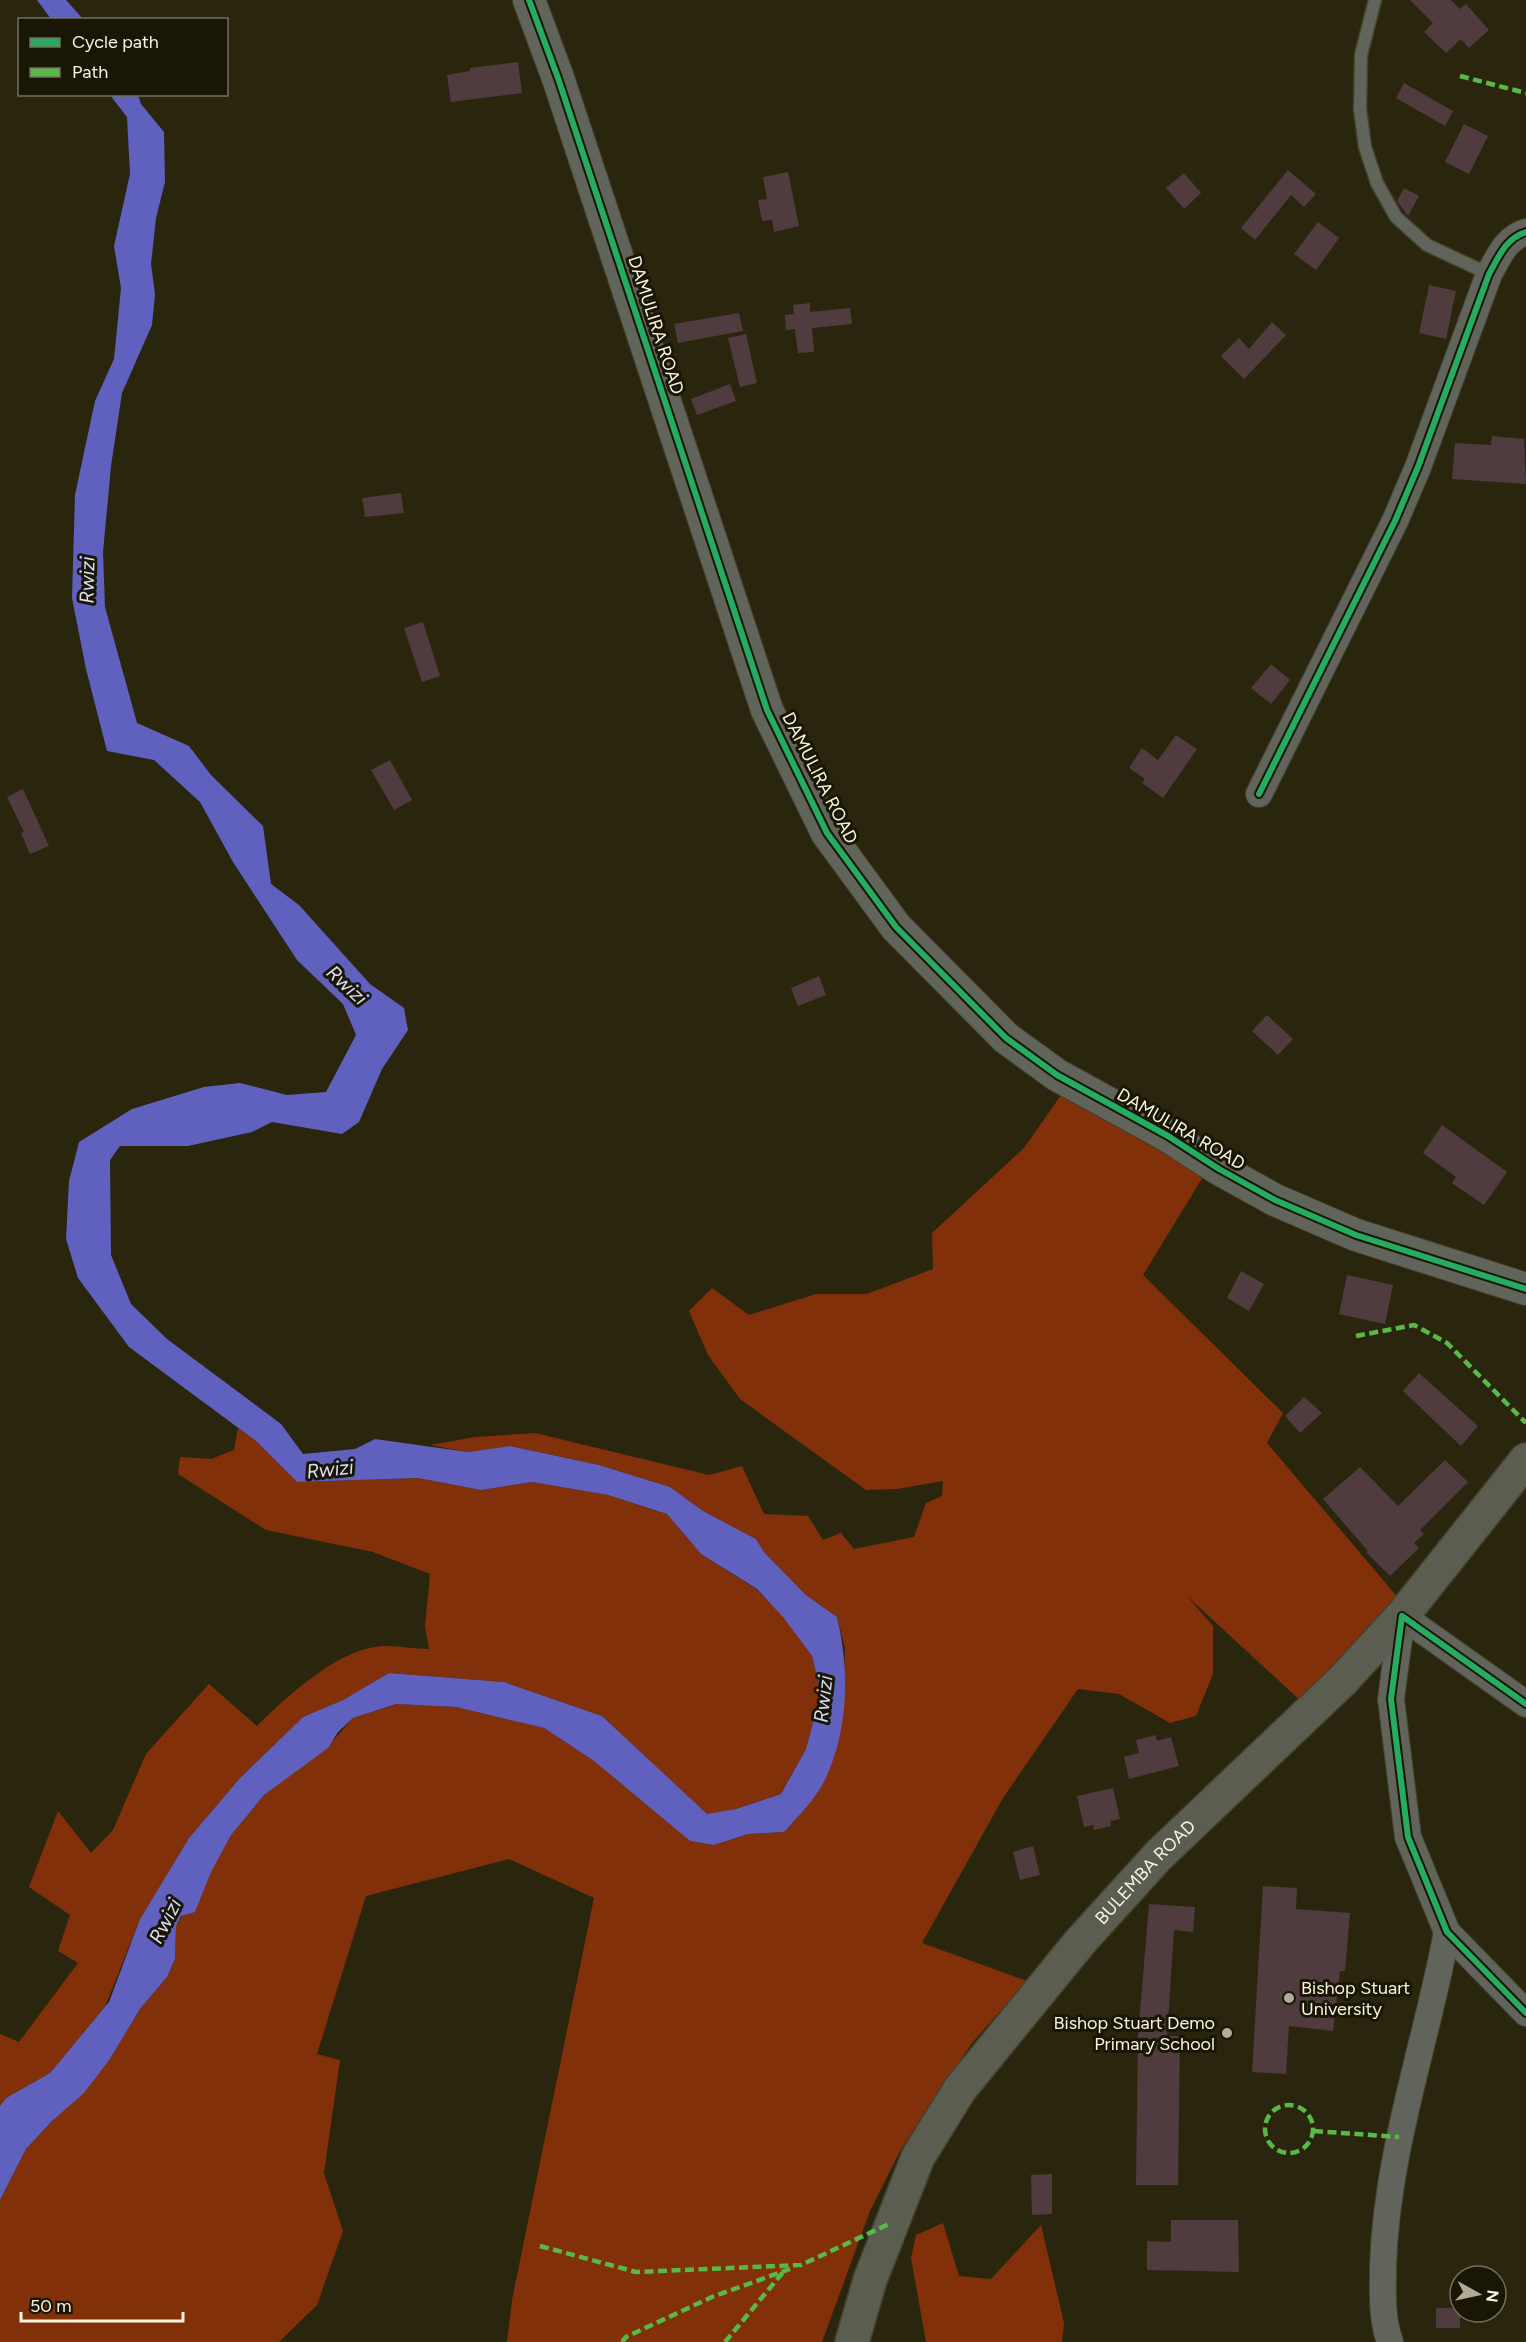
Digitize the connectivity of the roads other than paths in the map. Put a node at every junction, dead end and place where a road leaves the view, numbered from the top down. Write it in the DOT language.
graph roads {
  1 [pos="529,0"];
  2 [pos="1376,0"];
  3 [pos="1526,232"];
  4 [pos="1489,274"];
  5 [pos="1259,794"];
  6 [pos="1526,1289"];
  7 [pos="1526,1460"];
  8 [pos="1402,1616"];
  9 [pos="1526,1704"];
  10 [pos="1447,1932"];
  11 [pos="1526,2013"];
  12 [pos="852,2342"];
  13 [pos="1390,2342"];
  1 -- 6 [label="street, DAMULIRA ROAD"];
  2 -- 4 [label="lane"];
  3 -- 4 [label="street"];
  4 -- 5 [label="street"];
  7 -- 8 [label="main road, BULEMBA ROAD"];
  8 -- 9 [label="street"];
  8 -- 10 [label="street"];
  8 -- 12 [label="main road, BULEMBA ROAD"];
  10 -- 11 [label="street"];
  10 -- 13 [label="street"];
}
